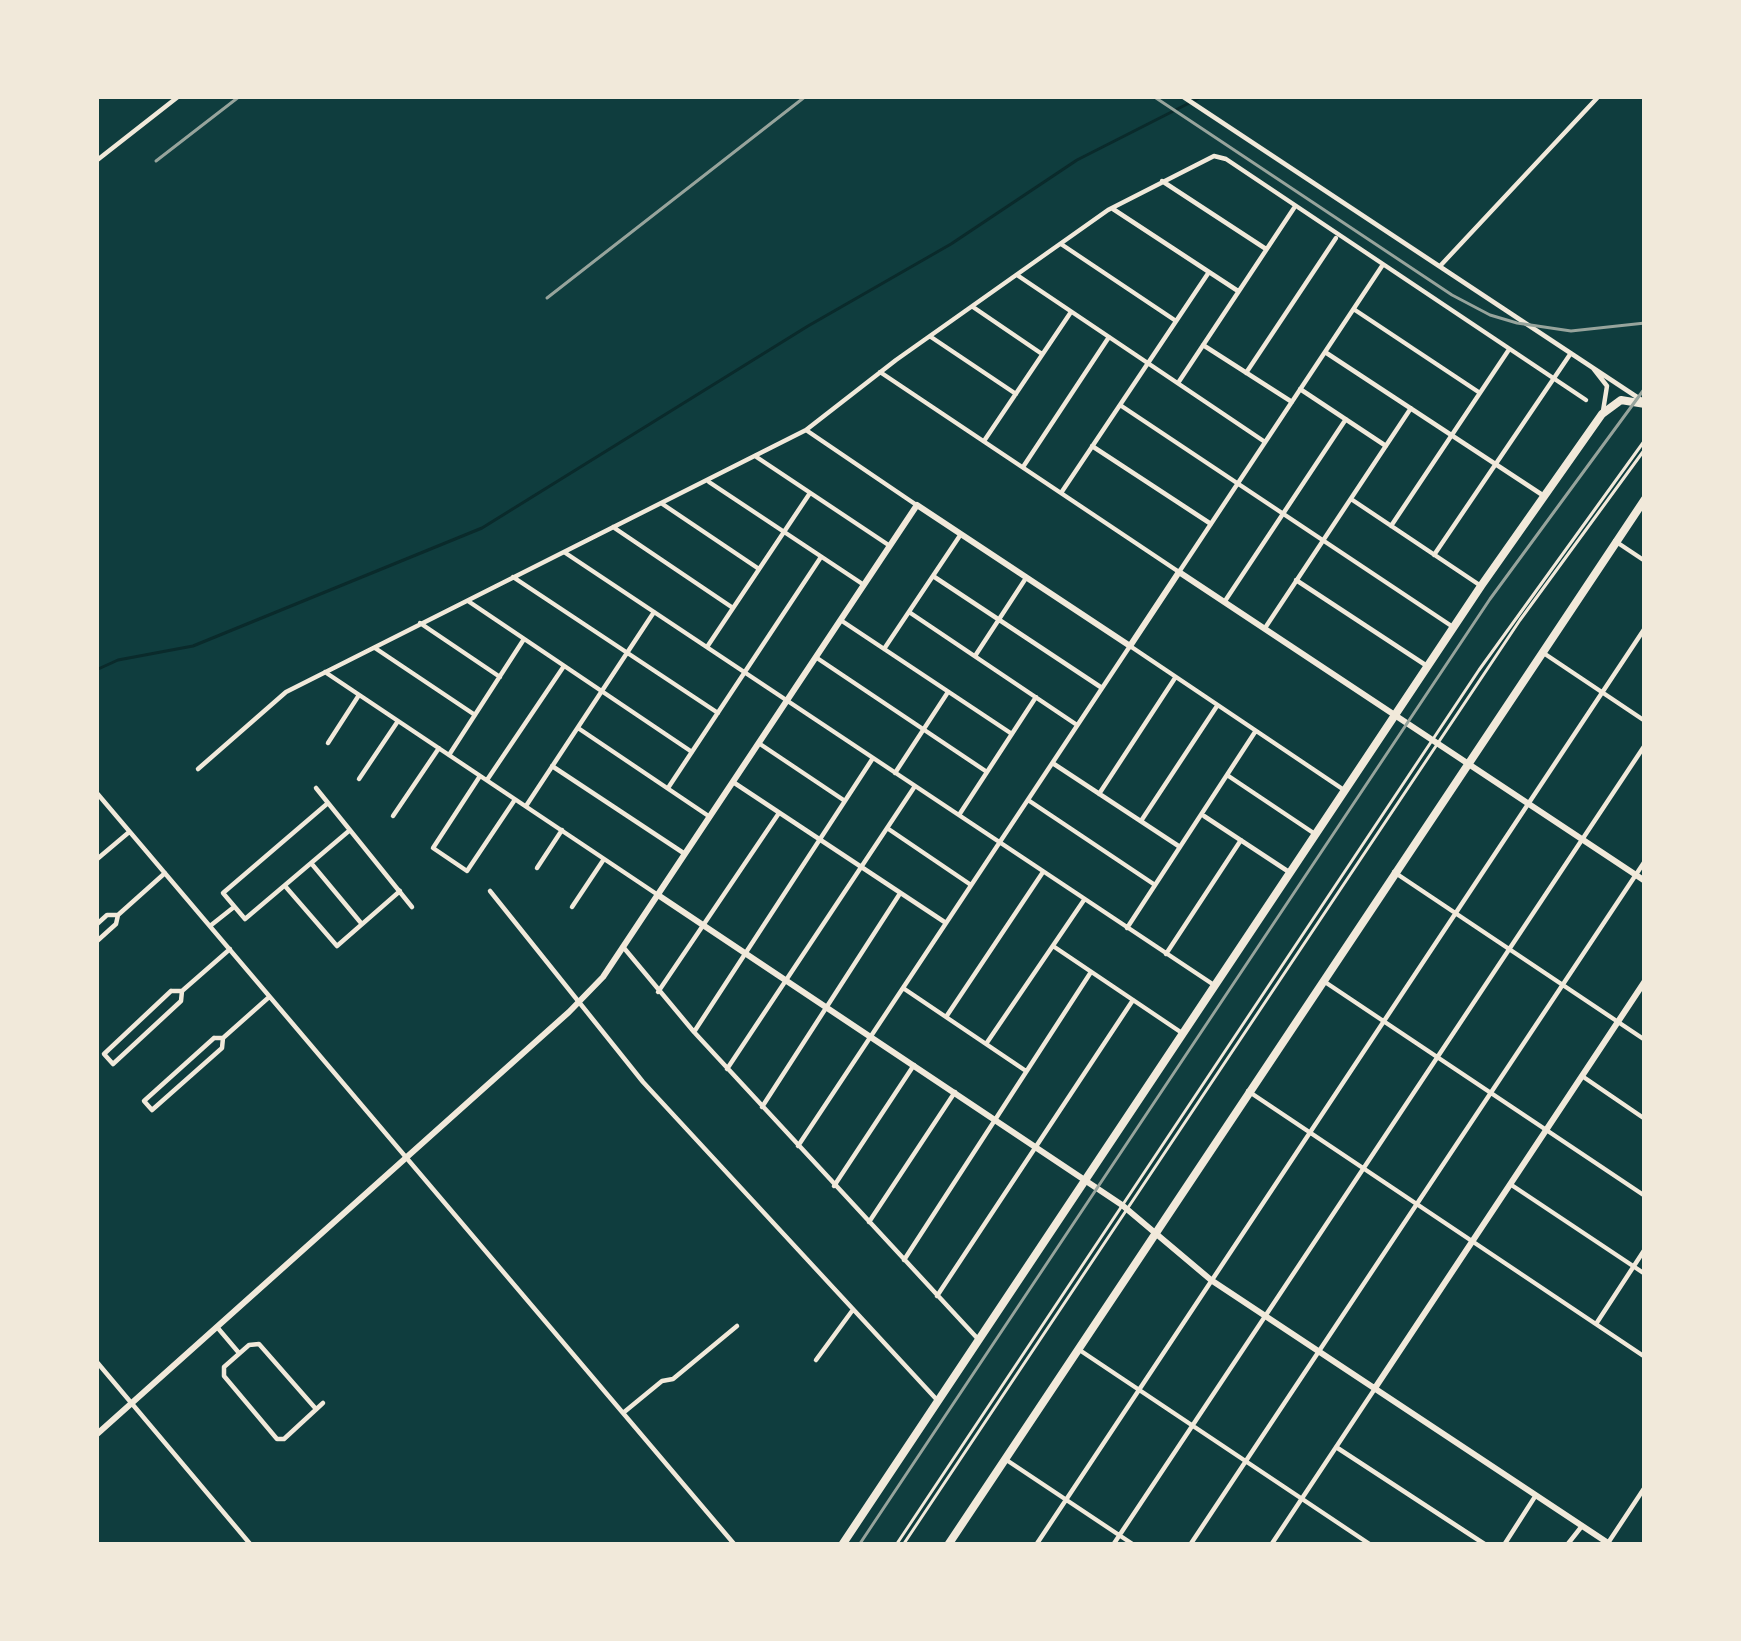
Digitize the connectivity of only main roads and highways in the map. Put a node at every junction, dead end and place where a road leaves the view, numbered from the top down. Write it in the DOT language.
graph roads {
  1 [pos="1640,402"];
  2 [pos="1645,499"];
  3 [pos="842,1545"];
  4 [pos="948,1545"];
  1 -- 3 [label="main road"];
  2 -- 4 [label="main road"];
}
